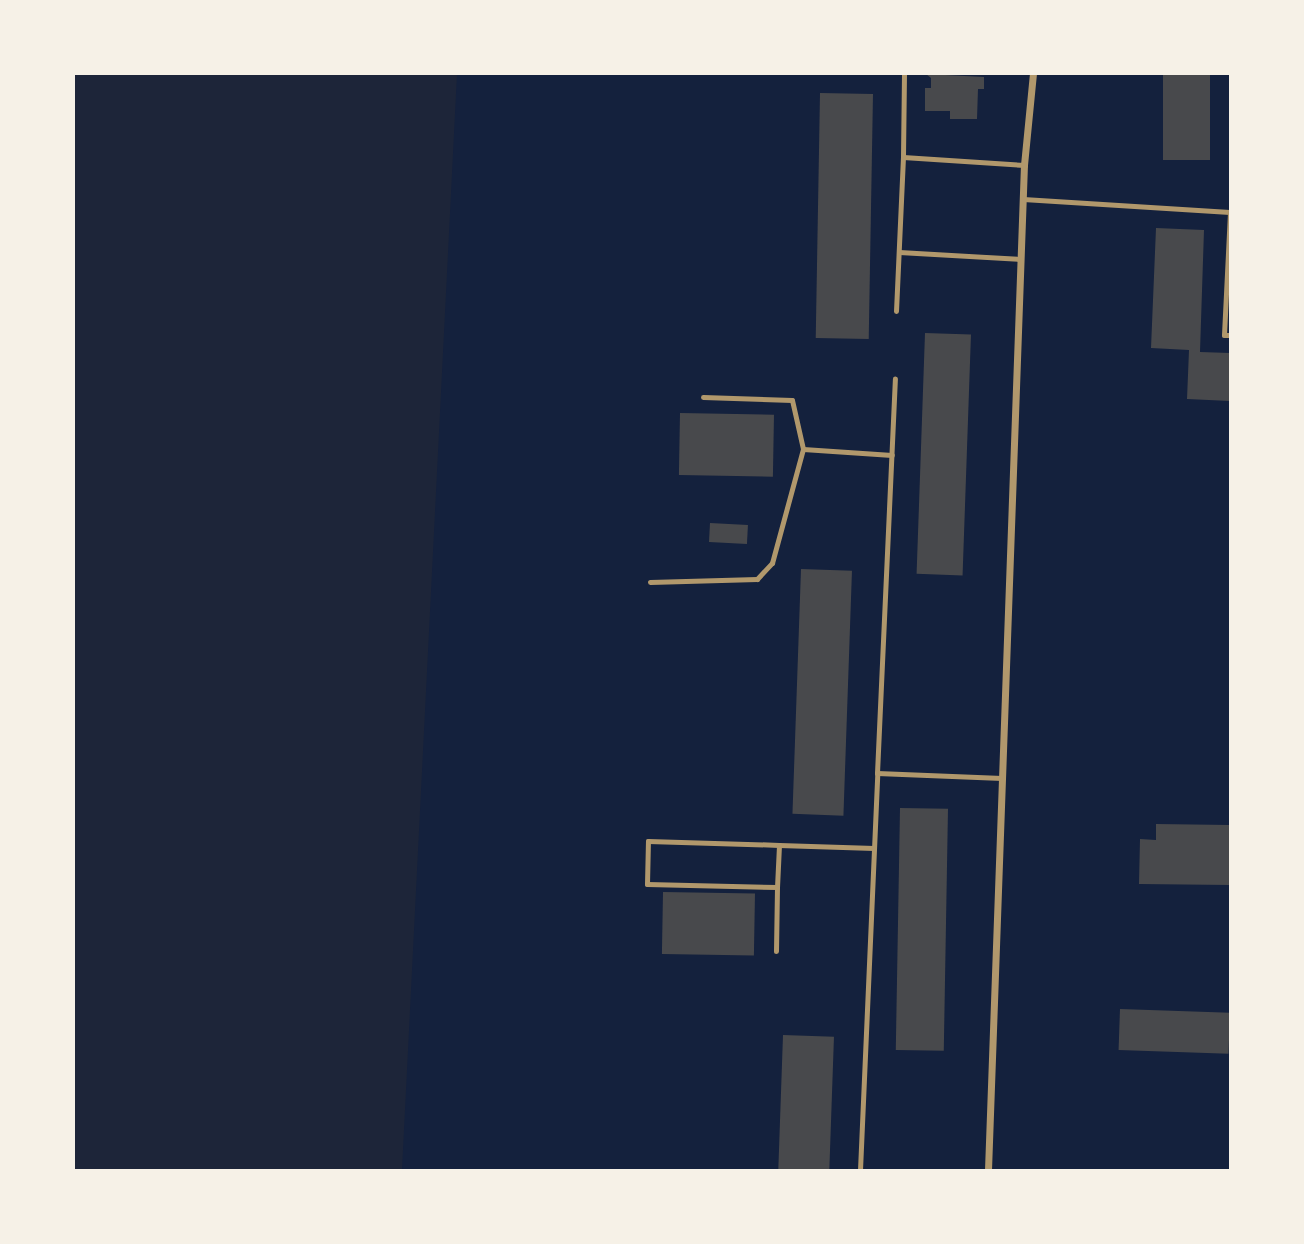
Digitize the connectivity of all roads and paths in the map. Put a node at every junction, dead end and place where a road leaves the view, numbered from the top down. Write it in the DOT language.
graph roads {
  1 [pos="904,74"];
  2 [pos="1033,74"];
  3 [pos="903,157"];
  4 [pos="1024,165"];
  5 [pos="1023,198"];
  6 [pos="1230,212"];
  7 [pos="899,252"];
  8 [pos="1021,259"];
  9 [pos="896,311"];
  10 [pos="1230,335"];
  11 [pos="895,378"];
  12 [pos="703,397"];
  13 [pos="803,449"];
  14 [pos="892,455"];
  15 [pos="650,582"];
  16 [pos="877,773"];
  17 [pos="1002,778"];
  18 [pos="779,845"];
  19 [pos="874,848"];
  20 [pos="777,887"];
  21 [pos="776,951"];
  22 [pos="860,1171"];
  23 [pos="988,1171"];
  1 -- 3 [label="lane"];
  2 -- 4 [label="street"];
  3 -- 4 [label="lane"];
  3 -- 7 [label="lane"];
  4 -- 5 [label="street"];
  5 -- 6 [label="lane"];
  5 -- 8 [label="street"];
  6 -- 10 [label="lane"];
  7 -- 8 [label="lane"];
  7 -- 9 [label="lane"];
  8 -- 17 [label="street"];
  11 -- 14 [label="lane"];
  12 -- 13 [label="lane"];
  13 -- 14 [label="lane"];
  13 -- 15 [label="lane"];
  14 -- 16 [label="lane"];
  16 -- 17 [label="lane"];
  16 -- 19 [label="lane"];
  17 -- 23 [label="street"];
  18 -- 19 [label="lane"];
  18 -- 20 [label="lane"];
  18 -- 20 [label="lane"];
  19 -- 22 [label="lane"];
  20 -- 21 [label="lane"];
}
